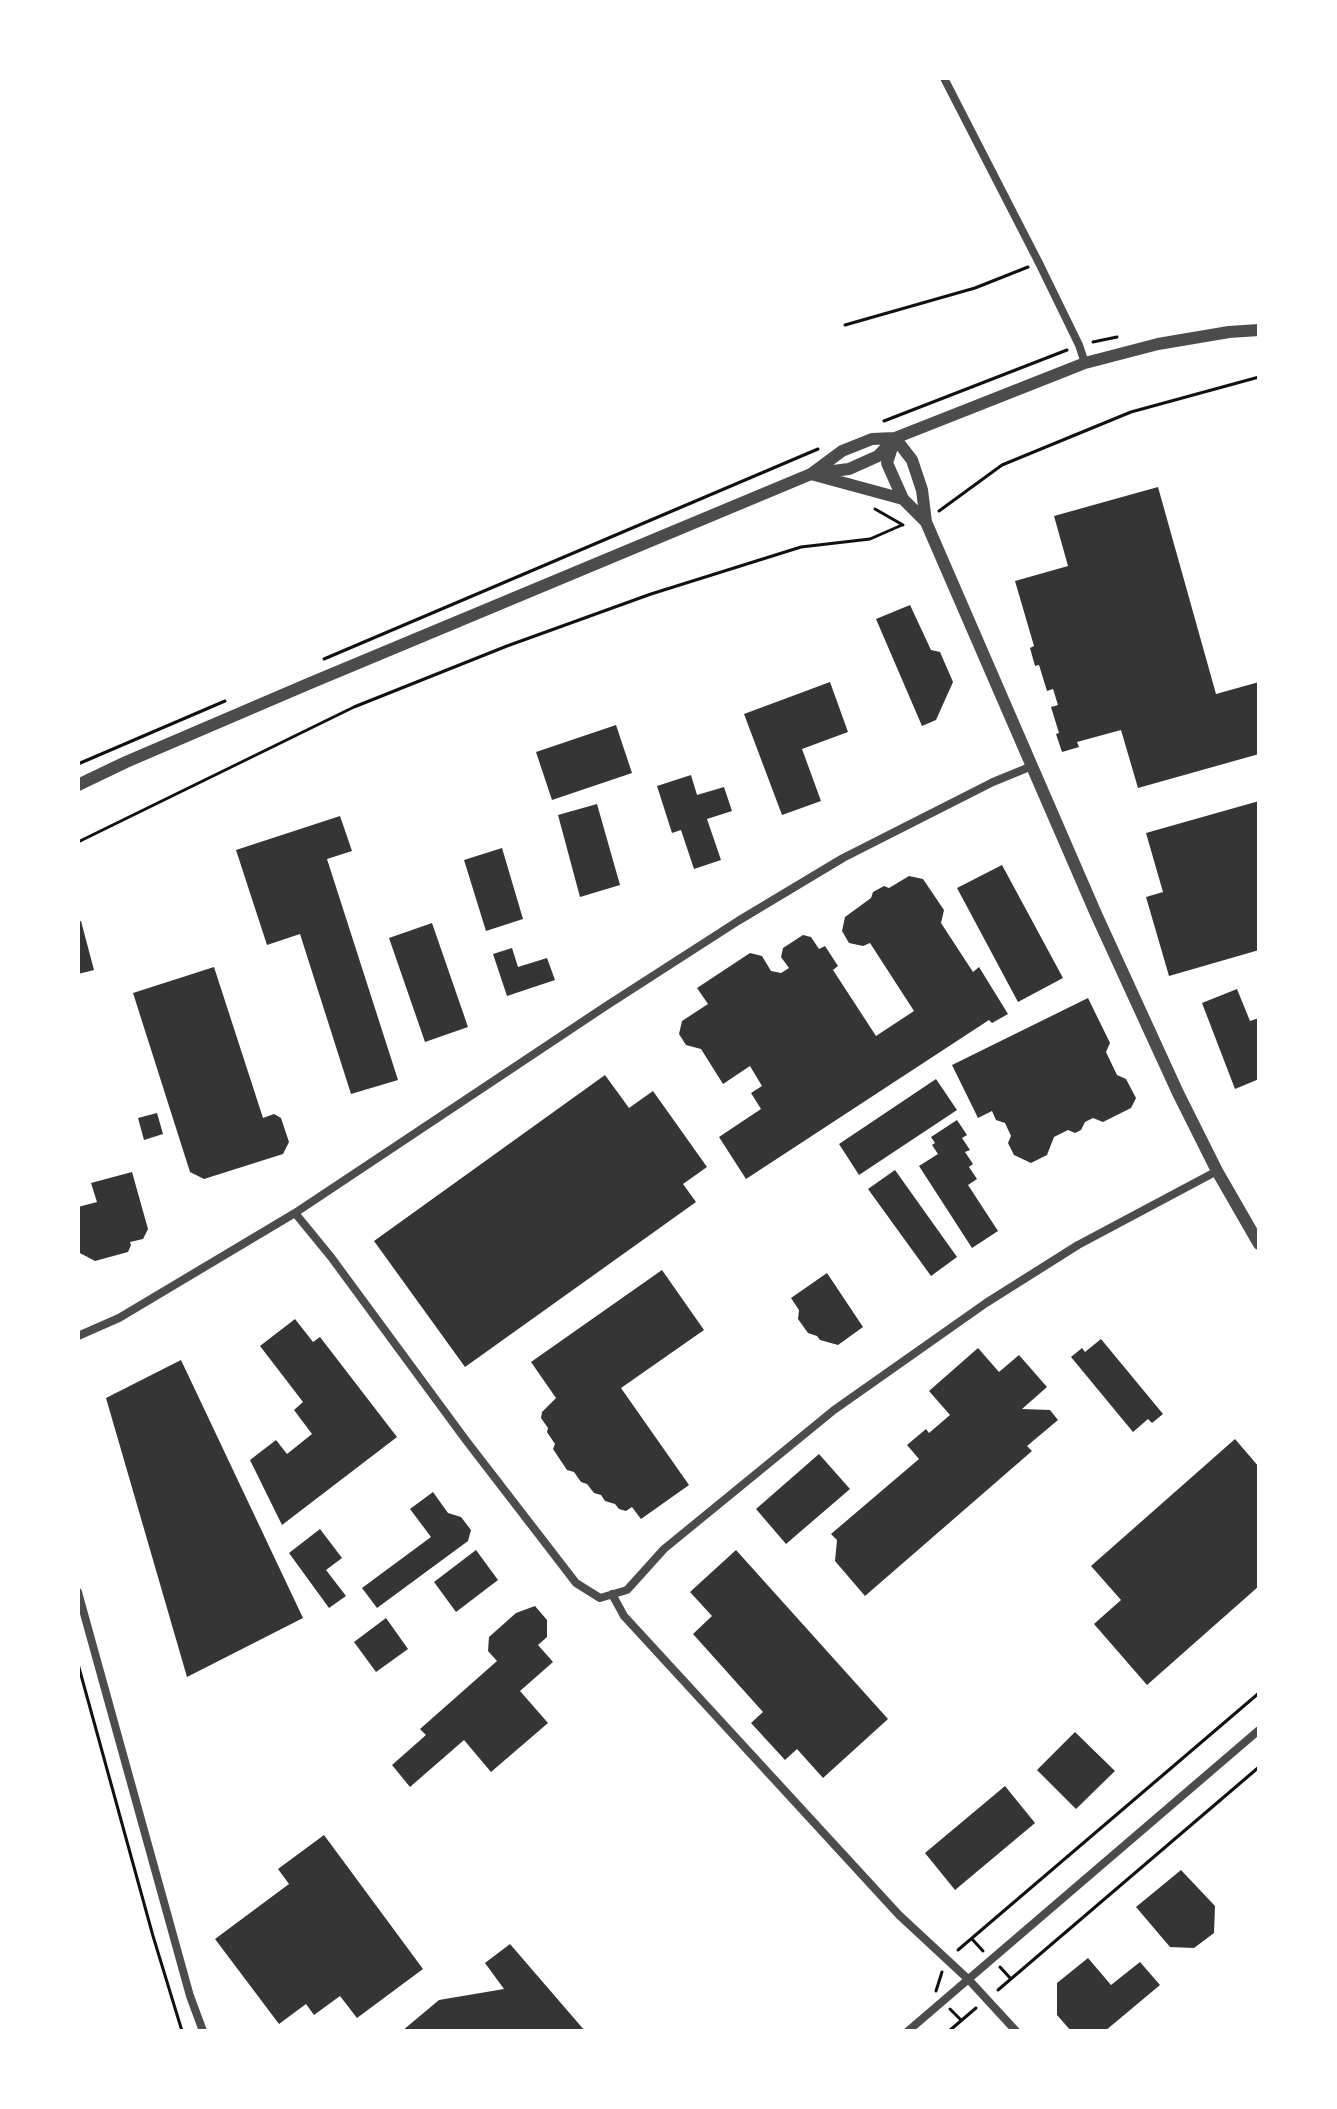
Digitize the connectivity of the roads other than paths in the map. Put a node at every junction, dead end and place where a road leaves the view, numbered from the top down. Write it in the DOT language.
graph roads {
  1 [pos="944,78"];
  2 [pos="1259,330"];
  3 [pos="1085,363"];
  4 [pos="895,438"];
  5 [pos="811,474"];
  6 [pos="903,499"];
  7 [pos="926,522"];
  8 [pos="1032,766"];
  9 [pos="78,785"];
  10 [pos="1217,1171"];
  11 [pos="295,1213"];
  12 [pos="1259,1244"];
  13 [pos="78,1336"];
  14 [pos="78,1592"];
  15 [pos="612,1594"];
  16 [pos="1259,1730"];
  17 [pos="969,1980"];
  18 [pos="203,2031"];
  19 [pos="908,2031"];
  20 [pos="1016,2031"];
  1 -- 3 [label="street"];
  2 -- 3 [label="street"];
  3 -- 4 [label="street"];
  4 -- 5 [label="street"];
  4 -- 5 [label="street"];
  4 -- 6 [label="street"];
  4 -- 7 [label="street"];
  5 -- 6 [label="street"];
  5 -- 9 [label="street"];
  6 -- 7 [label="street"];
  7 -- 8 [label="street"];
  8 -- 10 [label="street"];
  8 -- 11 [label="street"];
  10 -- 12 [label="street"];
  10 -- 15 [label="street"];
  11 -- 13 [label="street"];
  11 -- 15 [label="street"];
  14 -- 18 [label="street"];
  15 -- 17 [label="street"];
  16 -- 17 [label="street"];
  17 -- 19 [label="street"];
  17 -- 20 [label="street"];
}
